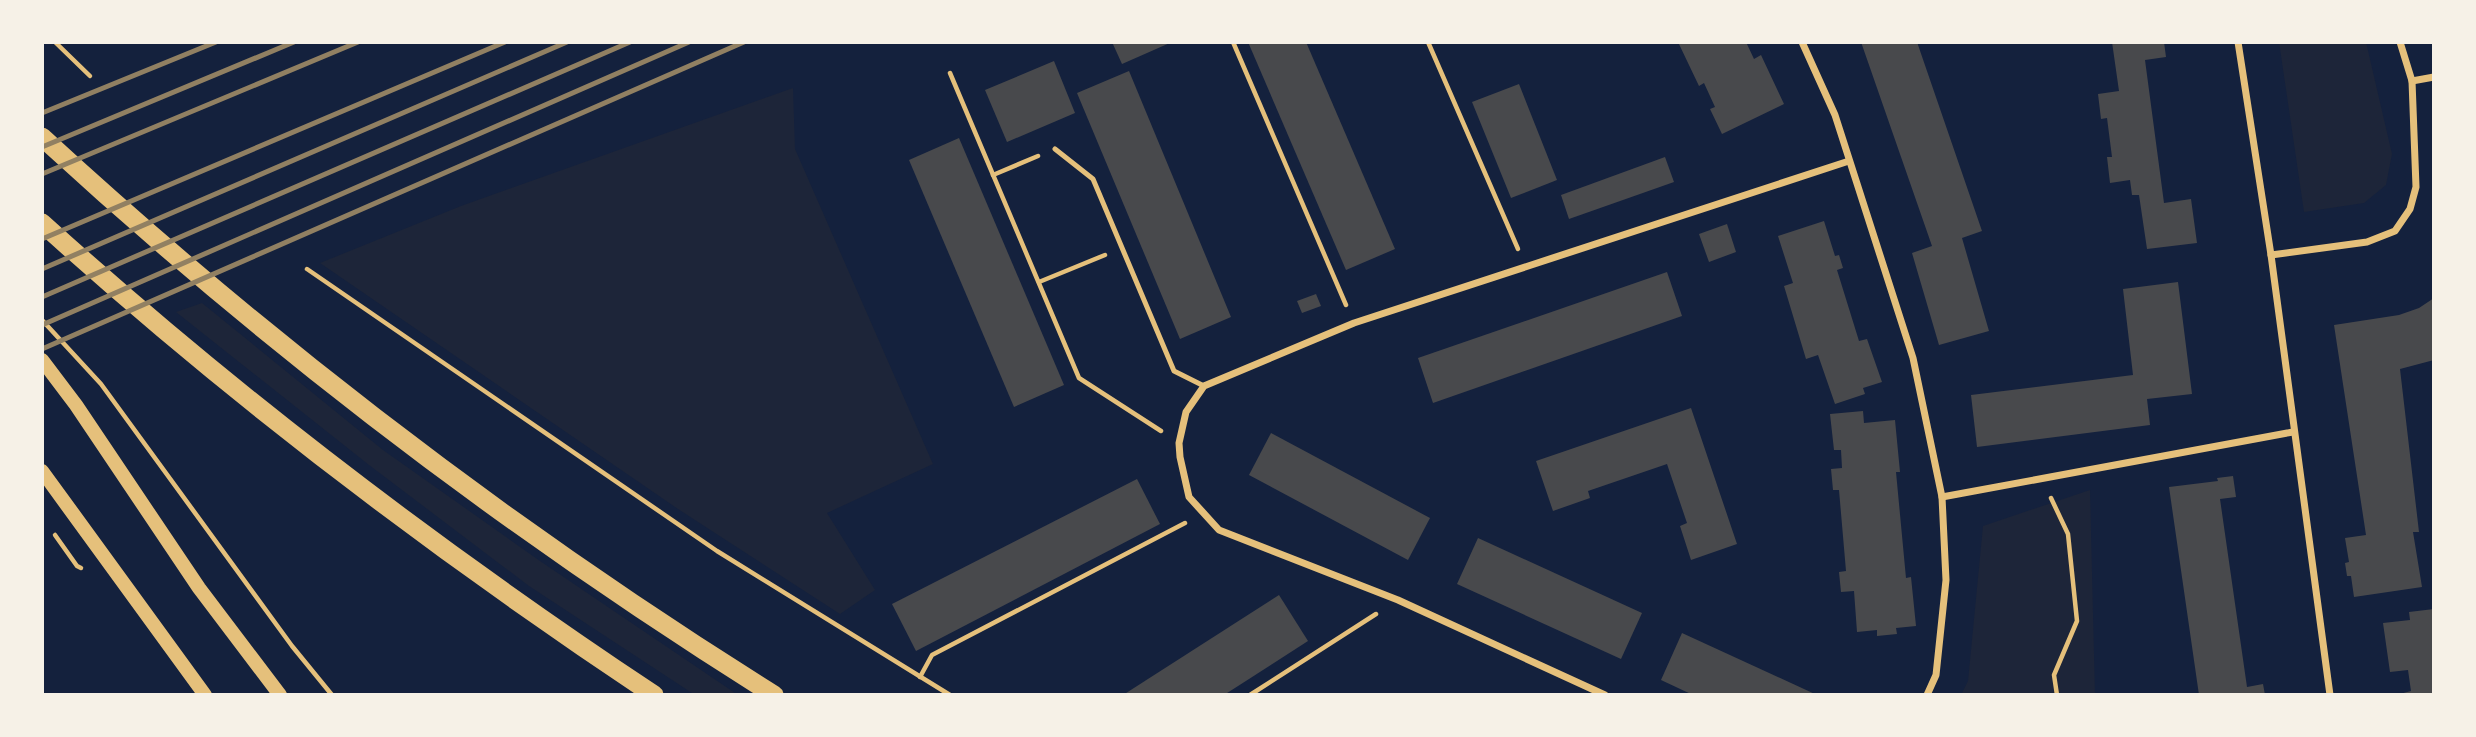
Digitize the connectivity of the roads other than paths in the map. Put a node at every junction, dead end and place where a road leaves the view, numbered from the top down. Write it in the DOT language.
graph roads {
  1 [pos="1802,42"];
  2 [pos="2238,42"];
  3 [pos="2400,42"];
  4 [pos="2434,77"];
  5 [pos="2412,81"];
  6 [pos="42,137"];
  7 [pos="1055,149"];
  8 [pos="1849,161"];
  9 [pos="42,223"];
  10 [pos="2271,255"];
  11 [pos="46,365"];
  12 [pos="1204,386"];
  13 [pos="2293,432"];
  14 [pos="42,471"];
  15 [pos="1942,497"];
  16 [pos="205,695"];
  17 [pos="280,695"];
  18 [pos="654,695"];
  19 [pos="774,695"];
  20 [pos="1605,695"];
  21 [pos="1927,695"];
  22 [pos="2330,695"];
  1 -- 8 [label="street"];
  2 -- 10 [label="street"];
  3 -- 5 [label="street"];
  4 -- 5 [label="street"];
  5 -- 10 [label="street"];
  6 -- 19 [label="highway"];
  7 -- 12 [label="lane"];
  8 -- 12 [label="street"];
  8 -- 15 [label="street"];
  9 -- 18 [label="highway"];
  10 -- 13 [label="street"];
  11 -- 17 [label="main road"];
  12 -- 20 [label="street"];
  13 -- 15 [label="street"];
  13 -- 22 [label="street"];
  14 -- 16 [label="main road"];
  15 -- 21 [label="street"];
}
